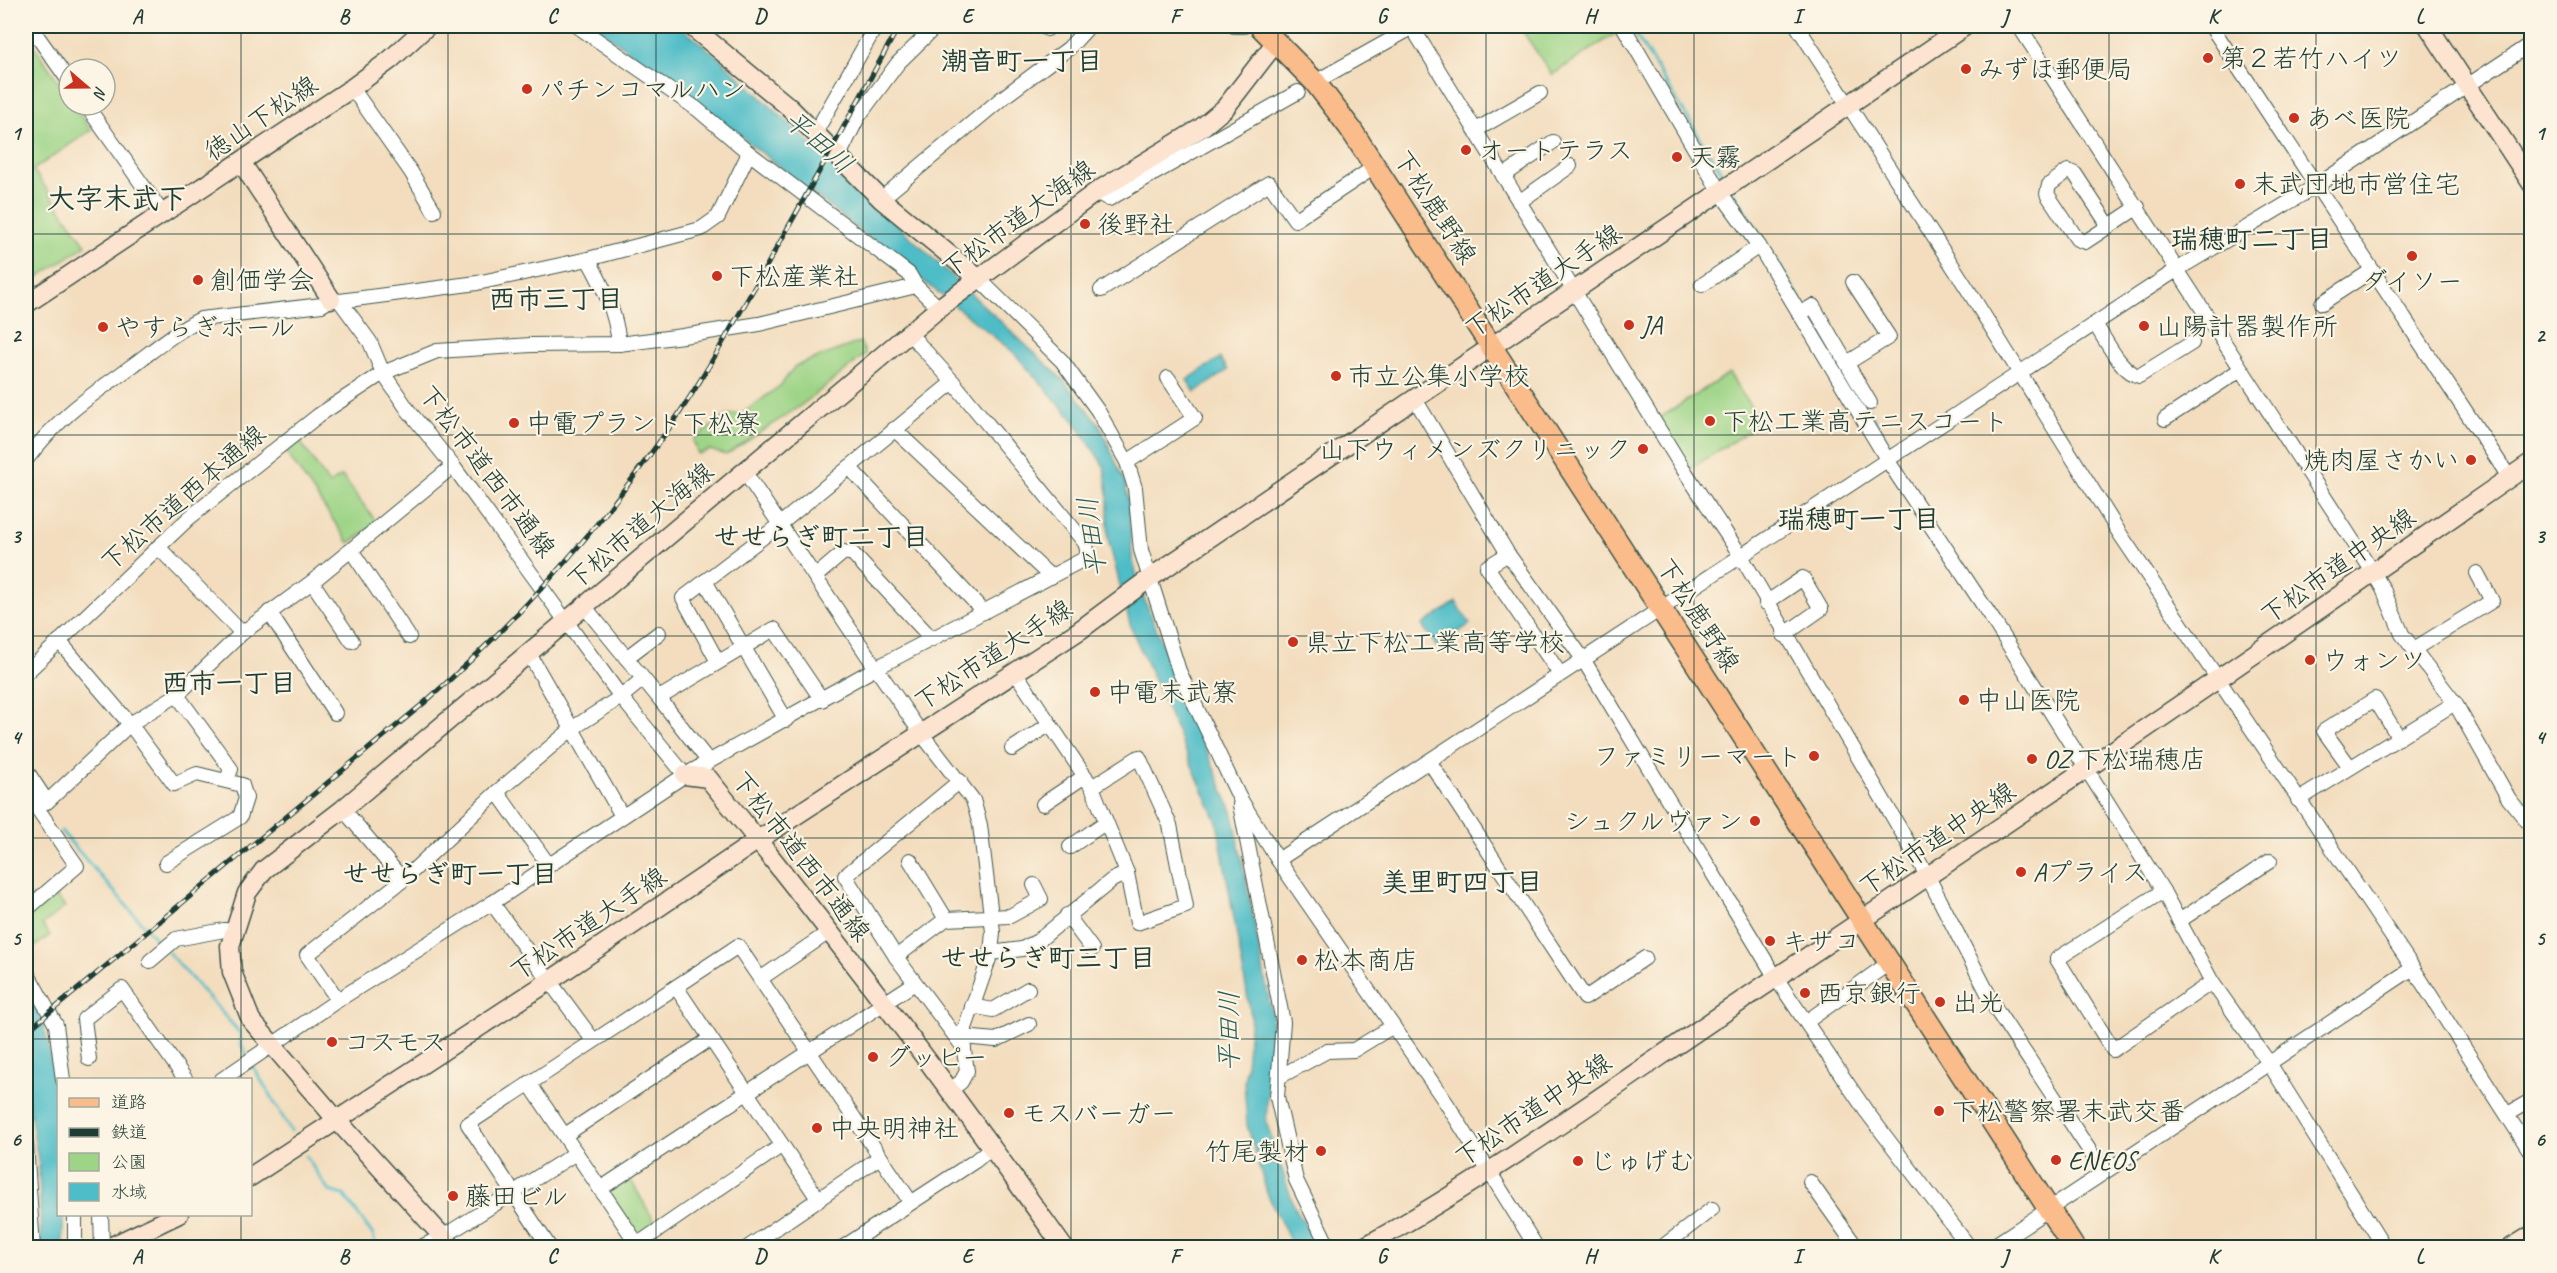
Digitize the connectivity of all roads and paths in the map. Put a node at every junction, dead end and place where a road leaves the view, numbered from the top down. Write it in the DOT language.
graph roads {
  1 [pos="30,26"];
  2 [pos="427,26"];
  3 [pos="577,26"];
  4 [pos="691,26"];
  5 [pos="876,26"];
  6 [pos="936,26"];
  7 [pos="1042,26"];
  8 [pos="1049,26"];
  9 [pos="1089,26"];
  10 [pos="1234,26"];
  11 [pos="1244,26"];
  12 [pos="1260,26"];
  13 [pos="1413,26"];
  14 [pos="1623,26"];
  15 [pos="1797,26"];
  16 [pos="1965,26"];
  17 [pos="2019,26"];
  18 [pos="2211,26"];
  19 [pos="2428,26"];
  20 [pos="1276,42"];
  21 [pos="2532,43"];
  22 [pos="57,64"];
  23 [pos="2468,84"];
  24 [pos="1306,87"];
  25 [pos="352,88"];
  26 [pos="1540,93"];
  27 [pos="1848,104"];
  28 [pos="94,117"];
  29 [pos="1214,117"];
  30 [pos="1476,130"];
  31 [pos="815,132"];
  32 [pos="1225,133"];
  33 [pos="1553,142"];
  34 [pos="749,153"];
  35 [pos="838,158"];
  36 [pos="241,162"];
  37 [pos="1376,166"];
  38 [pos="1570,166"];
  39 [pos="1503,176"];
  40 [pos="2532,184"];
  41 [pos="2316,186"];
  42 [pos="1096,192"];
  43 [pos="1720,192"];
  44 [pos="881,199"];
  45 [pos="1519,202"];
  46 [pos="2138,207"];
  47 [pos="434,211"];
  48 [pos="163,214"];
  49 [pos="2109,226"];
  50 [pos="1759,246"];
  51 [pos="588,259"];
  52 [pos="2178,269"];
  53 [pos="2371,271"];
  54 [pos="974,282"];
  55 [pos="1853,282"];
  56 [pos="1702,285"];
  57 [pos="916,286"];
  58 [pos="1101,290"];
  59 [pos="1575,291"];
  60 [pos="336,300"];
  61 [pos="2322,303"];
  62 [pos="26,304"];
  63 [pos="939,308"];
  64 [pos="1799,315"];
  65 [pos="2095,324"];
  66 [pos="909,333"];
  67 [pos="2192,343"];
  68 [pos="619,344"];
  69 [pos="1493,345"];
  70 [pos="1847,363"];
  71 [pos="2240,370"];
  72 [pos="382,373"];
  73 [pos="2020,373"];
  74 [pos="1168,378"];
  75 [pos="953,382"];
  76 [pos="1414,399"];
  77 [pos="1869,403"];
  78 [pos="2165,419"];
  79 [pos="894,429"];
  80 [pos="26,460"];
  81 [pos="1888,461"];
  82 [pos="1127,462"];
  83 [pos="2532,462"];
  84 [pos="453,466"];
  85 [pos="849,467"];
  86 [pos="744,471"];
  87 [pos="2509,477"];
  88 [pos="779,525"];
  89 [pos="158,547"];
  90 [pos="351,550"];
  91 [pos="1508,554"];
  92 [pos="1741,556"];
  93 [pos="2373,572"];
  94 [pos="2477,573"];
  95 [pos="816,576"];
  96 [pos="1051,577"];
  97 [pos="705,581"];
  98 [pos="1145,581"];
  99 [pos="312,582"];
  100 [pos="1766,603"];
  101 [pos="584,606"];
  102 [pos="1661,606"];
  103 [pos="269,612"];
  104 [pos="984,612"];
  105 [pos="565,622"];
  106 [pos="242,633"];
  107 [pos="658,633"];
  108 [pos="1784,634"];
  109 [pos="409,637"];
  110 [pos="932,639"];
  111 [pos="352,640"];
  112 [pos="58,641"];
  113 [pos="743,648"];
  114 [pos="2414,649"];
  115 [pos="528,652"];
  116 [pos="626,658"];
  117 [pos="1583,659"];
  118 [pos="718,662"];
  119 [pos="876,668"];
  120 [pos="1015,672"];
  121 [pos="26,673"];
  122 [pos="1560,674"];
  123 [pos="643,679"];
  124 [pos="2217,679"];
  125 [pos="177,694"];
  126 [pos="621,697"];
  127 [pos="659,698"];
  128 [pos="822,700"];
  129 [pos="2455,703"];
  130 [pos="335,713"];
  131 [pos="786,720"];
  132 [pos="130,724"];
  133 [pos="1050,724"];
  134 [pos="573,728"];
  135 [pos="921,733"];
  136 [pos="2399,738"];
  137 [pos="1012,748"];
  138 [pos="1429,761"];
  139 [pos="709,762"];
  140 [pos="2086,767"];
  141 [pos="2350,767"];
  142 [pos="26,770"];
  143 [pos="685,775"];
  144 [pos="227,780"];
  145 [pos="960,781"];
  146 [pos="1089,781"];
  147 [pos="26,792"];
  148 [pos="498,792"];
  149 [pos="1239,797"];
  150 [pos="2298,800"];
  151 [pos="1043,804"];
  152 [pos="343,809"];
  153 [pos="622,816"];
  154 [pos="1106,822"];
  155 [pos="2532,827"];
  156 [pos="758,840"];
  157 [pos="1070,847"];
  158 [pos="910,860"];
  159 [pos="1278,860"];
  160 [pos="2270,861"];
  161 [pos="166,863"];
  162 [pos="548,864"];
  163 [pos="1127,873"];
  164 [pos="1928,877"];
  165 [pos="403,880"];
  166 [pos="1034,885"];
  167 [pos="2163,891"];
  168 [pos="492,903"];
  169 [pos="26,910"];
  170 [pos="1067,915"];
  171 [pos="993,917"];
  172 [pos="946,919"];
  173 [pos="1862,921"];
  174 [pos="2179,921"];
  175 [pos="234,931"];
  176 [pos="829,932"];
  177 [pos="1092,949"];
  178 [pos="991,953"];
  179 [pos="896,957"];
  180 [pos="1645,958"];
  181 [pos="150,961"];
  182 [pos="1889,963"];
  183 [pos="2413,968"];
  184 [pos="26,971"];
  185 [pos="1776,978"];
  186 [pos="760,979"];
  187 [pos="548,982"];
  188 [pos="2212,982"];
  189 [pos="915,983"];
  190 [pos="676,987"];
  191 [pos="1028,989"];
  192 [pos="338,1000"];
  193 [pos="886,1004"];
  194 [pos="972,1006"];
  195 [pos="1806,1022"];
  196 [pos="1029,1024"];
  197 [pos="1393,1026"];
  198 [pos="710,1039"];
  199 [pos="593,1040"];
  200 [pos="963,1043"];
  201 [pos="272,1045"];
  202 [pos="809,1054"];
  203 [pos="89,1059"];
  204 [pos="2269,1063"];
  205 [pos="1278,1077"];
  206 [pos="63,1078"];
  207 [pos="185,1078"];
  208 [pos="224,1078"];
  209 [pos="529,1083"];
  210 [pos="950,1090"];
  211 [pos="747,1093"];
  212 [pos="2532,1100"];
  213 [pos="2508,1114"];
  214 [pos="336,1119"];
  215 [pos="565,1135"];
  216 [pos="26,1144"];
  217 [pos="782,1146"];
  218 [pos="992,1147"];
  219 [pos="576,1153"];
  220 [pos="2532,1154"];
  221 [pos="880,1157"];
  222 [pos="2103,1171"];
  223 [pos="1488,1172"];
  224 [pos="252,1176"];
  225 [pos="1810,1182"];
  226 [pos="600,1189"];
  227 [pos="513,1192"];
  228 [pos="819,1200"];
  229 [pos="910,1202"];
  230 [pos="1712,1209"];
  231 [pos="2049,1209"];
  232 [pos="75,1216"];
  233 [pos="101,1216"];
  234 [pos="177,1216"];
  235 [pos="2532,1235"];
  236 [pos="448,1242"];
  237 [pos="639,1246"];
  238 [pos="33,1248"];
  239 [pos="75,1248"];
  240 [pos="102,1248"];
  241 [pos="108,1248"];
  242 [pos="419,1248"];
  243 [pos="550,1248"];
  244 [pos="747,1248"];
  245 [pos="842,1248"];
  246 [pos="1064,1248"];
  247 [pos="1329,1248"];
  248 [pos="1362,1248"];
  249 [pos="1537,1248"];
  250 [pos="1661,1248"];
  251 [pos="1857,1248"];
  252 [pos="1970,1248"];
  253 [pos="1990,1248"];
  254 [pos="2074,1248"];
  255 [pos="2385,1248"];
  256 [pos="2511,1248"];
  1 -- 22 [label="street"];
  2 -- 25 [label="street, 徳山下松線"];
  3 -- 34 [label="street"];
  4 -- 31 [label="street"];
  5 -- 31 [label="street"];
  6 -- 35 [label="street"];
  7 -- 8 [label="street"];
  9 -- 44 [label="street"];
  10 -- 11 [label="street"];
  12 -- 20 [label="main road, 下松鹿野線"];
  13 -- 24 [label="street"];
  13 -- 30 [label="street"];
  14 -- 43 [label="street"];
  15 -- 27 [label="street"];
  16 -- 27 [label="street, 下松市道大手線"];
  17 -- 46 [label="street"];
  18 -- 41 [label="street"];
  19 -- 23 [label="street"];
  20 -- 24 [label="main road, 下松鹿野線"];
  20 -- 29 [label="street, 下松市道大海線"];
  21 -- 23 [label="street"];
  23 -- 40 [label="street"];
  23 -- 41 [label="street"];
  24 -- 32 [label="street"];
  24 -- 37 [label="main road, 下松鹿野線"];
  25 -- 36 [label="street, 徳山下松線"];
  25 -- 47 [label="street"];
  26 -- 30 [label="street"];
  27 -- 43 [label="street, 下松市道大手線"];
  27 -- 73 [label="street"];
  28 -- 48 [label="street"];
  29 -- 32 [label="street"];
  29 -- 42 [label="street, 下松市道大海線"];
  30 -- 39 [label="street"];
  31 -- 35 [label="street"];
  32 -- 42 [label="street"];
  33 -- 39 [label="street"];
  34 -- 51 [label="street"];
  34 -- 57 [label="street"];
  35 -- 44 [label="street"];
  36 -- 48 [label="street, 徳山下松線"];
  36 -- 60 [label="street, 下松市道西市通線"];
  37 -- 58 [label="street"];
  37 -- 69 [label="main road, 下松鹿野線"];
  38 -- 45 [label="street"];
  39 -- 45 [label="street"];
  41 -- 52 [label="street"];
  41 -- 53 [label="street"];
  42 -- 54 [label="street, 下松市道大海線"];
  43 -- 50 [label="street"];
  43 -- 59 [label="street, 下松市道大手線"];
  44 -- 54 [label="street"];
  45 -- 59 [label="street"];
  46 -- 49 [label="street"];
  46 -- 52 [label="street"];
  48 -- 62 [label="street, 徳山下松線"];
  49 -- 49 [label="street"];
  50 -- 56 [label="street"];
  50 -- 64 [label="street"];
  51 -- 60 [label="street"];
  51 -- 68 [label="street"];
  52 -- 65 [label="street"];
  52 -- 71 [label="street"];
  53 -- 61 [label="street"];
  53 -- 87 [label="street"];
  54 -- 63 [label="street, 下松市道大海線"];
  54 -- 82 [label="street"];
  55 -- 70 [label="street"];
  57 -- 63 [label="street"];
  57 -- 68 [label="street, 下松市道大海線"];
  59 -- 69 [label="street, 下松市道大手線"];
  59 -- 92 [label="street"];
  60 -- 72 [label="street, 下松市道西市通線"];
  60 -- 80 [label="street"];
  63 -- 66 [label="street, 下松市道大海線"];
  64 -- 70 [label="street"];
  64 -- 81 [label="street"];
  65 -- 67 [label="street"];
  65 -- 73 [label="street"];
  66 -- 75 [label="street"];
  66 -- 86 [label="street, 下松市道大海線"];
  68 -- 72 [label="street, 下松市道大海線"];
  69 -- 76 [label="street, 下松市道大手線"];
  69 -- 102 [label="main road, 下松鹿野線"];
  70 -- 77 [label="street"];
  71 -- 78 [label="street"];
  71 -- 93 [label="street"];
  72 -- 84 [label="street, 下松市道西市通線"];
  72 -- 89 [label="street, 下松市道西本通線"];
  73 -- 81 [label="street"];
  73 -- 124 [label="street"];
  74 -- 82 [label="street"];
  75 -- 79 [label="street"];
  75 -- 96 [label="street"];
  76 -- 91 [label="street"];
  76 -- 98 [label="street, 下松市道大手線"];
  79 -- 85 [label="street"];
  79 -- 96 [label="street"];
  81 -- 92 [label="street"];
  81 -- 140 [label="street"];
  82 -- 98 [label="street"];
  83 -- 87 [label="street, 下松市道中央線"];
  84 -- 90 [label="street"];
  84 -- 105 [label="street, 下松市道西市通線"];
  85 -- 88 [label="street"];
  85 -- 104 [label="street"];
  86 -- 88 [label="street"];
  86 -- 101 [label="street, 下松市道大海線"];
  87 -- 93 [label="street, 下松市道中央線"];
  88 -- 95 [label="street"];
  88 -- 97 [label="street"];
  89 -- 106 [label="street"];
  89 -- 112 [label="street, 下松市道西本通線"];
  90 -- 99 [label="street"];
  90 -- 109 [label="street"];
  91 -- 117 [label="street"];
  91 -- 122 [label="street"];
  92 -- 100 [label="street"];
  92 -- 102 [label="street"];
  93 -- 114 [label="street"];
  93 -- 124 [label="street, 下松市道中央線"];
  94 -- 114 [label="street"];
  95 -- 110 [label="street"];
  95 -- 119 [label="street"];
  96 -- 104 [label="street"];
  97 -- 113 [label="street"];
  97 -- 118 [label="street"];
  98 -- 120 [label="street, 下松市道大手線"];
  98 -- 149 [label="street"];
  99 -- 103 [label="street"];
  99 -- 111 [label="street"];
  100 -- 108 [label="street"];
  100 -- 108 [label="street"];
  101 -- 105 [label="street, 下松市道大海線"];
  101 -- 116 [label="street"];
  102 -- 117 [label="street"];
  102 -- 173 [label="main road, 下松鹿野線"];
  103 -- 106 [label="street"];
  103 -- 130 [label="street"];
  104 -- 110 [label="street"];
  105 -- 115 [label="street, 下松市道大海線"];
  105 -- 126 [label="street, 下松市道西市通線"];
  106 -- 125 [label="street"];
  107 -- 116 [label="street"];
  108 -- 164 [label="street"];
  110 -- 119 [label="street"];
  112 -- 121 [label="street, 下松市道西本通線"];
  112 -- 132 [label="street"];
  113 -- 118 [label="street"];
  113 -- 128 [label="street"];
  113 -- 131 [label="street"];
  114 -- 129 [label="street"];
  115 -- 134 [label="street"];
  115 -- 152 [label="street, 下松市道大海線"];
  116 -- 123 [label="street"];
  117 -- 122 [label="street"];
  117 -- 185 [label="street"];
  118 -- 127 [label="street"];
  119 -- 128 [label="street"];
  119 -- 135 [label="street"];
  120 -- 133 [label="street"];
  120 -- 135 [label="street, 下松市道大手線"];
  122 -- 138 [label="street"];
  123 -- 126 [label="street"];
  123 -- 127 [label="street"];
  124 -- 140 [label="street, 下松市道中央線"];
  124 -- 150 [label="street"];
  125 -- 132 [label="street"];
  125 -- 144 [label="street"];
  126 -- 134 [label="street"];
  126 -- 143 [label="street, 下松市道西市通線"];
  127 -- 139 [label="street"];
  128 -- 131 [label="street"];
  129 -- 136 [label="street"];
  129 -- 155 [label="street"];
  131 -- 139 [label="street"];
  132 -- 142 [label="street"];
  132 -- 144 [label="street"];
  133 -- 137 [label="street"];
  133 -- 146 [label="street"];
  134 -- 148 [label="street"];
  134 -- 153 [label="street"];
  135 -- 145 [label="street"];
  135 -- 156 [label="street, 下松市道大手線"];
  136 -- 141 [label="street"];
  136 -- 141 [label="street"];
  138 -- 159 [label="street"];
  138 -- 180 [label="street"];
  139 -- 143 [label="street"];
  140 -- 164 [label="street, 下松市道中央線"];
  140 -- 167 [label="street"];
  141 -- 150 [label="street"];
  143 -- 153 [label="street"];
  143 -- 156 [label="street, 下松市道西市通線"];
  144 -- 161 [label="street"];
  145 -- 171 [label="street"];
  145 -- 179 [label="street"];
  146 -- 151 [label="street"];
  146 -- 154 [label="street"];
  146 -- 163 [label="street"];
  147 -- 169 [label="street"];
  148 -- 162 [label="street"];
  148 -- 165 [label="street"];
  149 -- 159 [label="street"];
  149 -- 205 [label="street"];
  150 -- 183 [label="street"];
  152 -- 165 [label="street"];
  152 -- 175 [label="street, 下松市道大海線"];
  153 -- 162 [label="street"];
  154 -- 157 [label="street"];
  154 -- 163 [label="street"];
  156 -- 176 [label="street, 下松市道西市通線"];
  156 -- 187 [label="street, 下松市道大手線"];
  158 -- 172 [label="street"];
  159 -- 197 [label="street"];
  160 -- 174 [label="street"];
  162 -- 168 [label="street"];
  163 -- 170 [label="street"];
  164 -- 173 [label="street, 下松市道中央線"];
  164 -- 222 [label="street"];
  165 -- 192 [label="street"];
  166 -- 171 [label="street"];
  167 -- 174 [label="street"];
  167 -- 188 [label="street"];
  168 -- 187 [label="street"];
  168 -- 192 [label="street"];
  170 -- 177 [label="street"];
  170 -- 178 [label="street"];
  171 -- 172 [label="street"];
  171 -- 178 [label="street"];
  172 -- 179 [label="street"];
  173 -- 182 [label="main road, 下松鹿野線"];
  173 -- 185 [label="street, 下松市道中央線"];
  174 -- 188 [label="street"];
  175 -- 181 [label="street"];
  175 -- 201 [label="street, 下松市道大海線"];
  176 -- 186 [label="street"];
  176 -- 193 [label="street, 下松市道西市通線"];
  178 -- 194 [label="street"];
  179 -- 189 [label="street"];
  182 -- 195 [label="street"];
  182 -- 231 [label="main road, 下松鹿野線"];
  183 -- 204 [label="street"];
  183 -- 213 [label="street"];
  184 -- 206 [label="street"];
  185 -- 195 [label="street"];
  185 -- 223 [label="street, 下松市道中央線"];
  186 -- 190 [label="street"];
  186 -- 202 [label="street"];
  187 -- 199 [label="street"];
  187 -- 214 [label="street, 下松市道大手線"];
  188 -- 204 [label="street"];
  189 -- 193 [label="street"];
  189 -- 200 [label="street"];
  190 -- 198 [label="street"];
  190 -- 199 [label="street"];
  191 -- 194 [label="street"];
  192 -- 201 [label="street"];
  193 -- 202 [label="street"];
  193 -- 210 [label="street, 下松市道西市通線"];
  194 -- 200 [label="street"];
  195 -- 252 [label="street"];
  196 -- 200 [label="street"];
  197 -- 205 [label="street"];
  197 -- 223 [label="street"];
  198 -- 211 [label="street"];
  198 -- 215 [label="street"];
  199 -- 209 [label="street"];
  200 -- 210 [label="street"];
  201 -- 208 [label="street"];
  201 -- 214 [label="street, 下松市道大海線"];
  202 -- 211 [label="street"];
  202 -- 221 [label="street"];
  203 -- 207 [label="street"];
  204 -- 222 [label="street"];
  204 -- 255 [label="street"];
  205 -- 247 [label="street"];
  209 -- 215 [label="street"];
  209 -- 227 [label="street"];
  210 -- 218 [label="street, 下松市道西市通線"];
  211 -- 217 [label="street"];
  211 -- 226 [label="street"];
  212 -- 213 [label="street"];
  213 -- 220 [label="street"];
  214 -- 224 [label="street, 下松市道大手線"];
  214 -- 236 [label="street, 下松市道大海線"];
  215 -- 219 [label="street"];
  216 -- 238 [label="street"];
  217 -- 228 [label="street"];
  217 -- 237 [label="street"];
  218 -- 229 [label="street"];
  218 -- 246 [label="street, 下松市道西市通線"];
  219 -- 226 [label="street"];
  219 -- 227 [label="street"];
  221 -- 228 [label="street"];
  221 -- 229 [label="street"];
  222 -- 231 [label="street"];
  223 -- 248 [label="street, 下松市道中央線"];
  223 -- 249 [label="street"];
  225 -- 251 [label="street"];
  226 -- 237 [label="street"];
  227 -- 236 [label="street"];
  227 -- 243 [label="street"];
  228 -- 244 [label="street"];
  229 -- 245 [label="street"];
  230 -- 250 [label="street"];
  231 -- 253 [label="street"];
  231 -- 254 [label="main road, 下松鹿野線"];
  232 -- 239 [label="street"];
  233 -- 240 [label="street"];
  234 -- 241 [label="street"];
  235 -- 256 [label="street"];
  236 -- 242 [label="street"];
}
